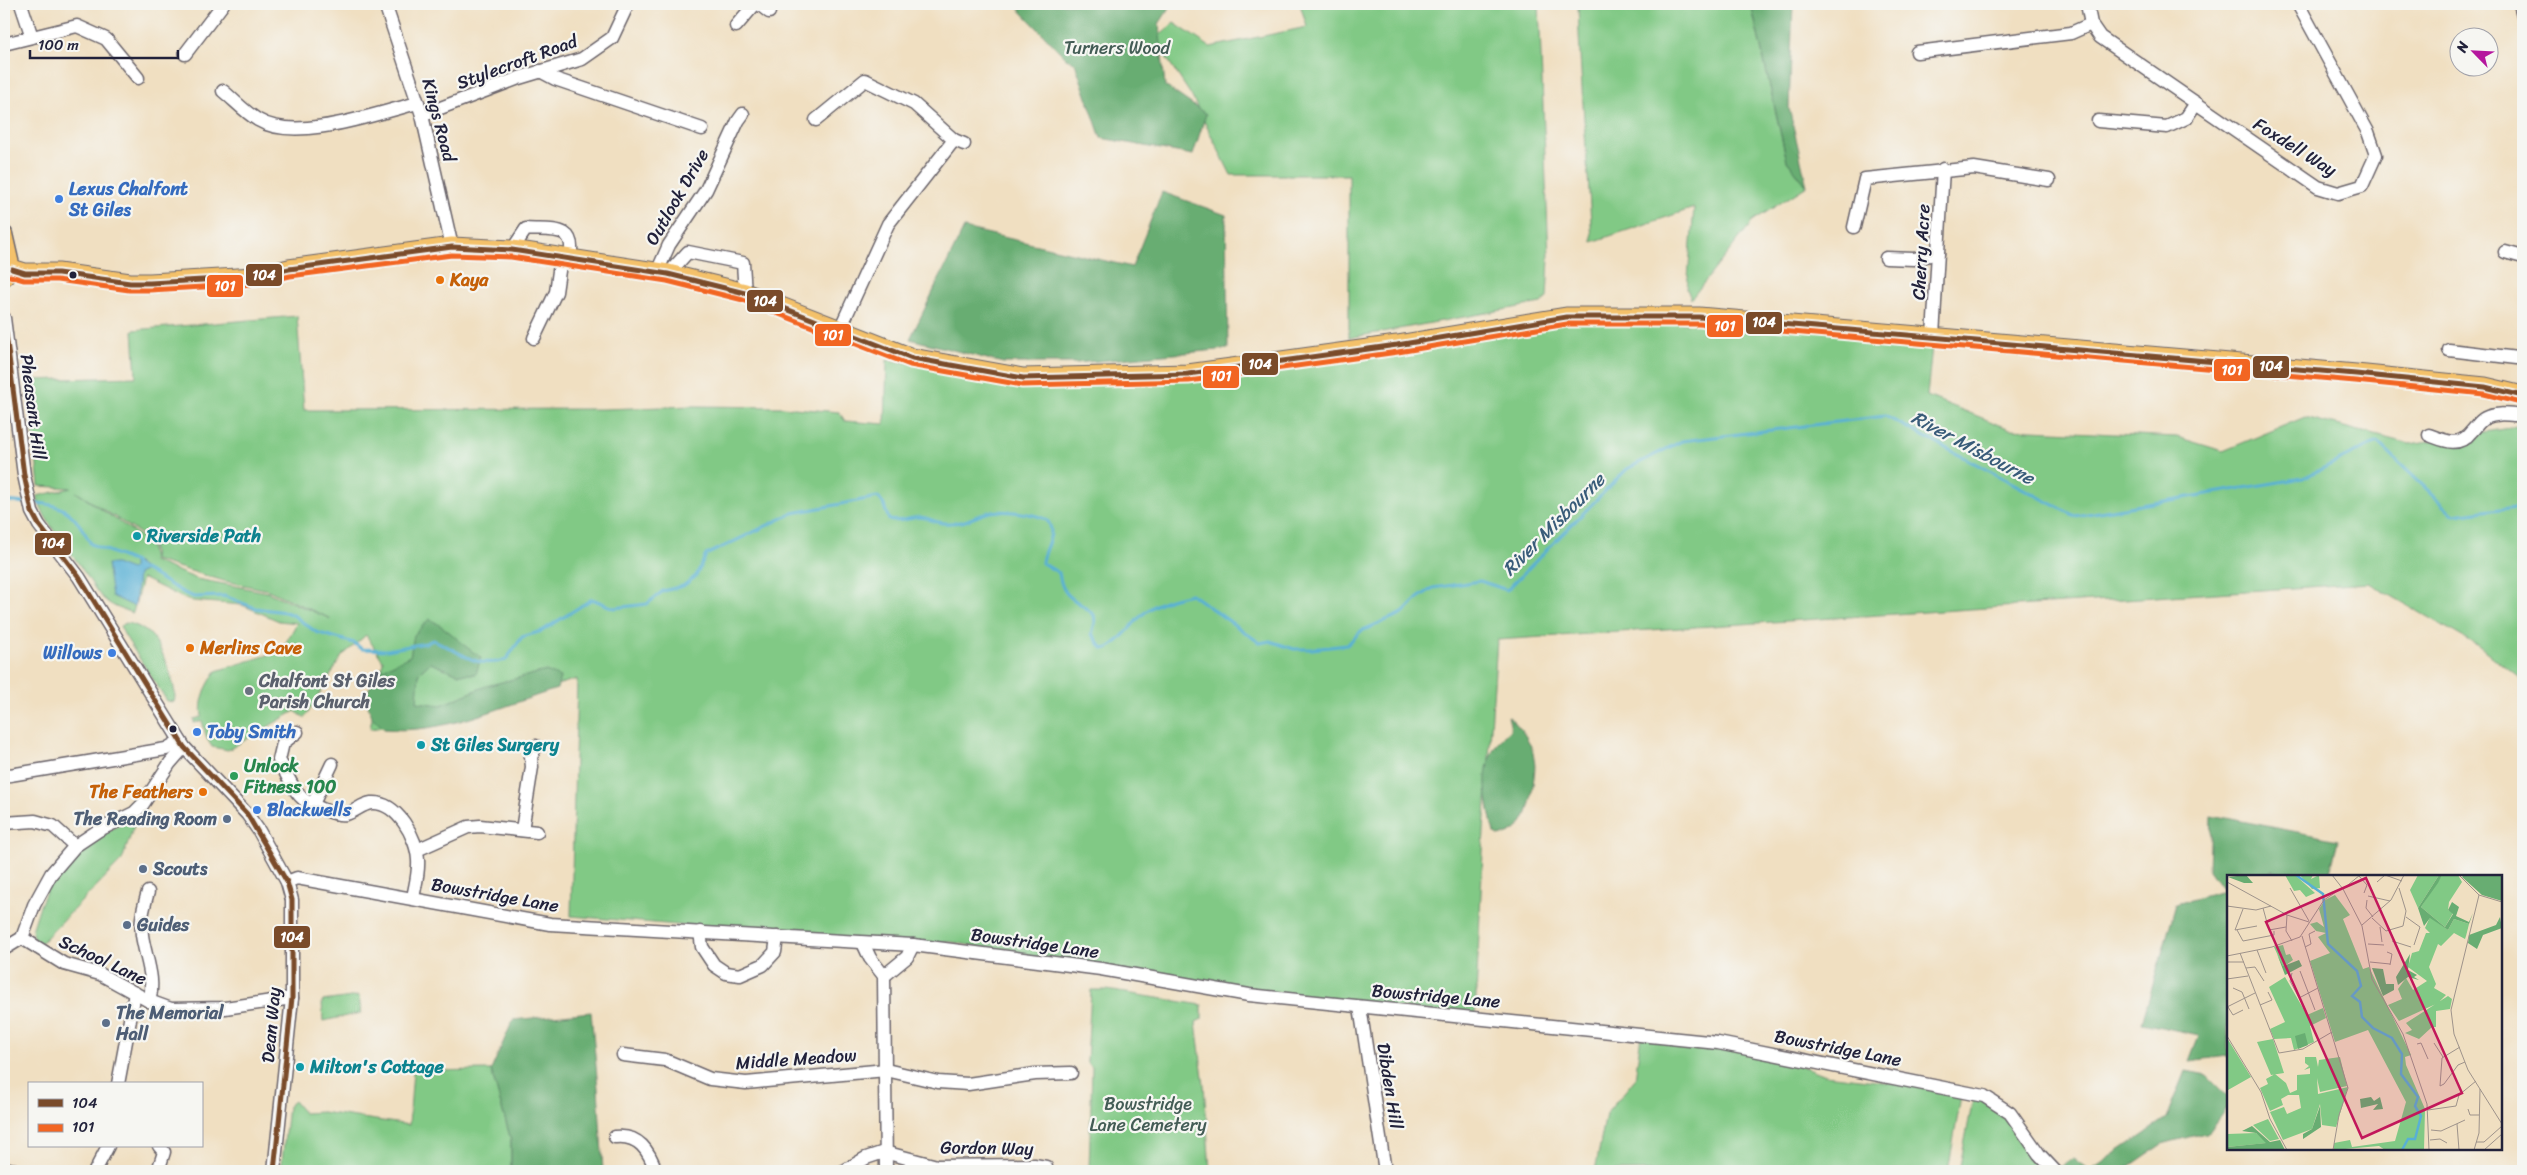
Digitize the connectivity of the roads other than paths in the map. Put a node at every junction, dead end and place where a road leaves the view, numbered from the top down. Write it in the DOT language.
graph roads {
  1 [pos="21,4"];
  2 [pos="223,4"];
  3 [pos="385,4"];
  4 [pos="628,4"];
  5 [pos="755,4"];
  6 [pos="2087,4"];
  7 [pos="2298,4"];
  8 [pos="2520,4"];
  9 [pos="2523,15"];
  10 [pos="2091,24"];
  11 [pos="736,26"];
  12 [pos="32,37"];
  13 [pos="4,44"];
  14 [pos="1917,52"];
  15 [pos="185,54"];
  16 [pos="540,71"];
  17 [pos="138,78"];
  18 [pos="223,91"];
  19 [pos="2196,103"];
  20 [pos="420,109"];
  21 [pos="743,114"];
  22 [pos="816,120"];
  23 [pos="2098,122"];
  24 [pos="702,129"];
  25 [pos="1943,169"];
  26 [pos="2049,180"];
  27 [pos="1854,227"];
  28 [pos="4,234"];
  29 [pos="452,248"];
  30 [pos="2504,252"];
  31 [pos="1938,253"];
  32 [pos="566,257"];
  33 [pos="2523,257"];
  34 [pos="1886,258"];
  35 [pos="8,272"];
  36 [pos="663,273"];
  37 [pos="745,293"];
  38 [pos="4,318"];
  39 [pos="840,329"];
  40 [pos="1933,336"];
  41 [pos="534,338"];
  42 [pos="2450,350"];
  43 [pos="2523,357"];
  44 [pos="2523,396"];
  45 [pos="2523,416"];
  46 [pos="2430,435"];
  47 [pos="297,732"];
  48 [pos="182,744"];
  49 [pos="536,746"];
  50 [pos="332,764"];
  51 [pos="4,776"];
  52 [pos="313,804"];
  53 [pos="4,823"];
  54 [pos="522,830"];
  55 [pos="537,832"];
  56 [pos="75,846"];
  57 [pos="417,850"];
  58 [pos="287,882"];
  59 [pos="148,892"];
  60 [pos="413,898"];
  61 [pos="700,932"];
  62 [pos="777,937"];
  63 [pos="22,938"];
  64 [pos="863,943"];
  65 [pos="914,945"];
  66 [pos="4,949"];
  67 [pos="884,976"];
  68 [pos="135,993"];
  69 [pos="292,998"];
  70 [pos="149,1001"];
  71 [pos="1360,1006"];
  72 [pos="623,1055"];
  73 [pos="886,1070"];
  74 [pos="1071,1073"];
  75 [pos="118,1082"];
  76 [pos="615,1137"];
  77 [pos="107,1148"];
  78 [pos="161,1148"];
  79 [pos="884,1152"];
  80 [pos="1046,1167"];
  81 [pos="4,1168"];
  82 [pos="20,1171"];
  83 [pos="95,1171"];
  84 [pos="158,1171"];
  85 [pos="274,1171"];
  86 [pos="656,1171"];
  87 [pos="844,1171"];
  88 [pos="886,1171"];
  89 [pos="1385,1171"];
  90 [pos="2055,1171"];
  1 -- 12 [label="street"];
  2 -- 15 [label="street"];
  3 -- 20 [label="street, Kings Road"];
  4 -- 16 [label="street, Stylecroft Road"];
  5 -- 11 [label="street"];
  6 -- 10 [label="street"];
  7 -- 19 [label="street, Foxdell Way"];
  8 -- 9 [label="street"];
  10 -- 14 [label="street"];
  10 -- 19 [label="street, Foxdell Way"];
  12 -- 13 [label="street"];
  12 -- 17 [label="street"];
  16 -- 20 [label="street, Stylecroft Road"];
  16 -- 24 [label="street"];
  18 -- 20 [label="street, Stylecroft Road"];
  19 -- 23 [label="street"];
  20 -- 29 [label="street, Kings Road"];
  21 -- 36 [label="street, Outlook Drive"];
  22 -- 39 [label="street"];
  25 -- 26 [label="street"];
  25 -- 27 [label="street"];
  25 -- 31 [label="street, Cherry Acre"];
  28 -- 35 [label="main road"];
  29 -- 32 [label="highway"];
  29 -- 35 [label="highway"];
  30 -- 33 [label="street"];
  31 -- 34 [label="street"];
  31 -- 40 [label="street, Cherry Acre"];
  32 -- 36 [label="highway"];
  32 -- 41 [label="street"];
  36 -- 37 [label="highway"];
  36 -- 37 [label="street"];
  37 -- 39 [label="highway"];
  38 -- 48 [label="street, Pheasant Hill"];
  39 -- 40 [label="highway"];
  40 -- 44 [label="highway"];
  42 -- 43 [label="street"];
  45 -- 46 [label="street"];
  47 -- 52 [label="street"];
  48 -- 51 [label="street"];
  48 -- 56 [label="street"];
  48 -- 58 [label="street, Dean Way"];
  49 -- 54 [label="street"];
  50 -- 52 [label="street"];
  52 -- 57 [label="street"];
  53 -- 56 [label="street"];
  54 -- 55 [label="street"];
  54 -- 57 [label="street"];
  56 -- 63 [label="street"];
  57 -- 60 [label="street"];
  58 -- 60 [label="street, Bowstridge Lane"];
  58 -- 69 [label="street, Dean Way"];
  59 -- 70 [label="street"];
  60 -- 61 [label="street, Bowstridge Lane"];
  61 -- 62 [label="street, Bowstridge Lane"];
  61 -- 62 [label="street"];
  62 -- 64 [label="street, Bowstridge Lane"];
  63 -- 66 [label="street"];
  63 -- 68 [label="street, School Lane"];
  64 -- 65 [label="street, Bowstridge Lane"];
  64 -- 67 [label="street"];
  65 -- 67 [label="street"];
  65 -- 71 [label="street, Bowstridge Lane"];
  67 -- 73 [label="street"];
  68 -- 70 [label="street, School Lane"];
  68 -- 75 [label="street"];
  69 -- 70 [label="street, School Lane"];
  69 -- 85 [label="street, Dean Way"];
  71 -- 89 [label="street, Dibden Hill"];
  71 -- 90 [label="street, Bowstridge Lane"];
  72 -- 73 [label="street, Middle Meadow"];
  73 -- 74 [label="street, Middle Meadow"];
  73 -- 79 [label="street"];
  76 -- 86 [label="street"];
  77 -- 83 [label="street"];
  78 -- 84 [label="street"];
  79 -- 80 [label="street, Gordon Way"];
  79 -- 87 [label="street"];
  79 -- 88 [label="street"];
  81 -- 82 [label="street"];
}
